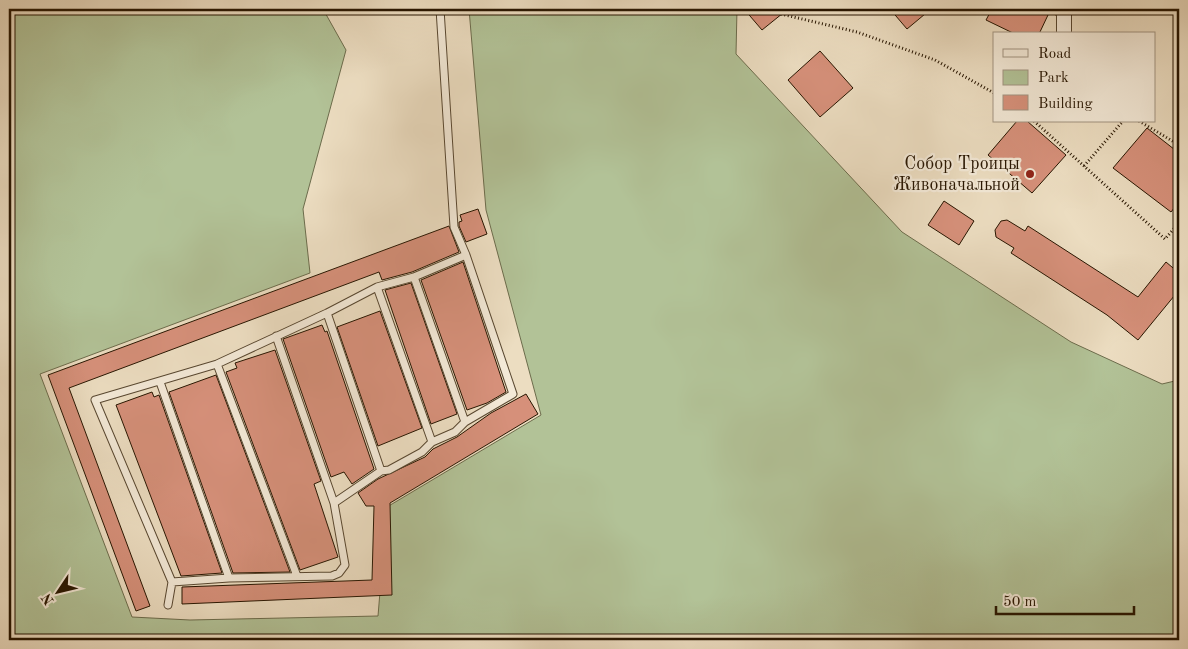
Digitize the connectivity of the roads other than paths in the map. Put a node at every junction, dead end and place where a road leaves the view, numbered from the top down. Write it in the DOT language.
graph roads {
  1 [pos="440,9"];
  2 [pos="1060,9"];
  3 [pos="1064,32"];
  4 [pos="466,255"];
  5 [pos="414,277"];
  6 [pos="377,287"];
  7 [pos="327,313"];
  8 [pos="276,336"];
  9 [pos="216,364"];
  10 [pos="160,382"];
  11 [pos="465,422"];
  12 [pos="432,442"];
  13 [pos="380,471"];
  14 [pos="334,503"];
  15 [pos="297,576"];
  16 [pos="229,578"];
  17 [pos="172,582"];
  18 [pos="168,605"];
  1 -- 4 [label="lane"];
  2 -- 3 [label="street"];
  4 -- 5 [label="lane"];
  4 -- 11 [label="lane"];
  5 -- 6 [label="lane"];
  5 -- 11 [label="lane"];
  6 -- 7 [label="lane"];
  6 -- 12 [label="lane"];
  7 -- 8 [label="lane"];
  7 -- 13 [label="lane"];
  8 -- 9 [label="lane"];
  8 -- 14 [label="lane"];
  9 -- 10 [label="lane"];
  9 -- 15 [label="lane"];
  10 -- 16 [label="lane"];
  10 -- 17 [label="lane"];
  11 -- 12 [label="lane"];
  12 -- 13 [label="lane"];
  13 -- 14 [label="lane"];
  14 -- 15 [label="lane"];
  15 -- 16 [label="lane"];
  16 -- 17 [label="lane"];
  17 -- 18 [label="lane"];
}
